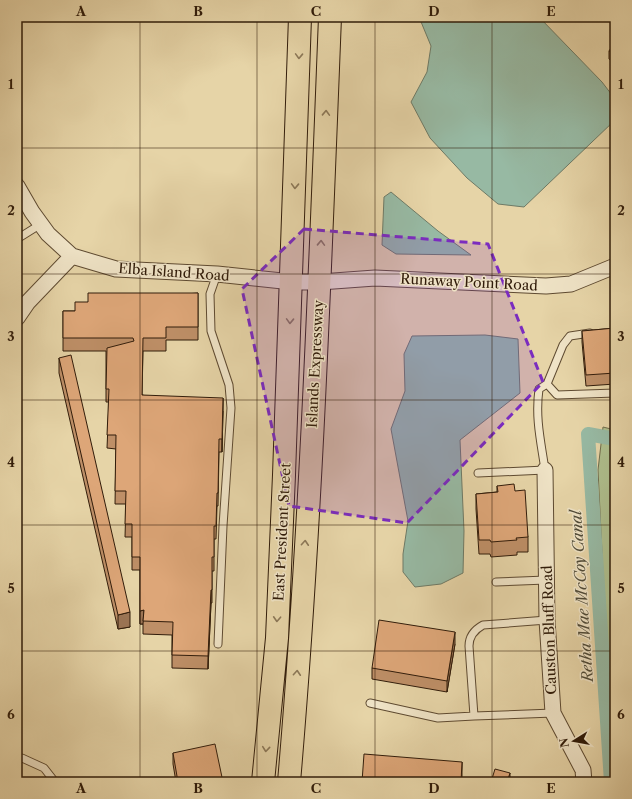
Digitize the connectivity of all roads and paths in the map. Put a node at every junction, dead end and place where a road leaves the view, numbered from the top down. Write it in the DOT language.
graph roads {
  1 [pos="300,17"];
  2 [pos="330,17"];
  3 [pos="17,186"];
  4 [pos="41,224"];
  5 [pos="17,239"];
  6 [pos="72,256"];
  7 [pos="615,266"];
  8 [pos="217,274"];
  9 [pos="292,282"];
  10 [pos="320,282"];
  11 [pos="17,318"];
  12 [pos="595,332"];
  13 [pos="547,384"];
  14 [pos="615,393"];
  15 [pos="545,470"];
  16 [pos="478,473"];
  17 [pos="546,580"];
  18 [pos="496,582"];
  19 [pos="547,620"];
  20 [pos="218,644"];
  21 [pos="370,703"];
  22 [pos="553,713"];
  23 [pos="474,716"];
  24 [pos="17,760"];
  25 [pos="55,782"];
  26 [pos="263,782"];
  27 [pos="289,782"];
  28 [pos="584,782"];
  1 -- 9 [label="main road, one-way"];
  10 -- 2 [label="main road, Islands Expressway, one-way"];
  3 -- 4 [label="street, Elba Island Road"];
  4 -- 5 [label="lane"];
  4 -- 6 [label="street, Elba Island Road"];
  6 -- 8 [label="street, Elba Island Road"];
  6 -- 11 [label="street"];
  7 -- 10 [label="street, Runaway Point Road"];
  8 -- 9 [label="street, Elba Island Road"];
  8 -- 20 [label="lane"];
  9 -- 10 [label="street, Elba Island Road"];
  9 -- 26 [label="main road, East President Street, one-way"];
  27 -- 10 [label="main road, Islands Expressway, one-way"];
  12 -- 13 [label="lane"];
  13 -- 14 [label="lane"];
  13 -- 15 [label="lane"];
  15 -- 16 [label="lane"];
  15 -- 17 [label="street, Causton Bluff Road"];
  17 -- 18 [label="lane"];
  17 -- 19 [label="street, Causton Bluff Road"];
  19 -- 22 [label="street, Causton Bluff Road"];
  19 -- 23 [label="lane"];
  21 -- 23 [label="lane"];
  22 -- 23 [label="lane"];
  22 -- 28 [label="street, Causton Bluff Road"];
  24 -- 25 [label="lane"];
}
